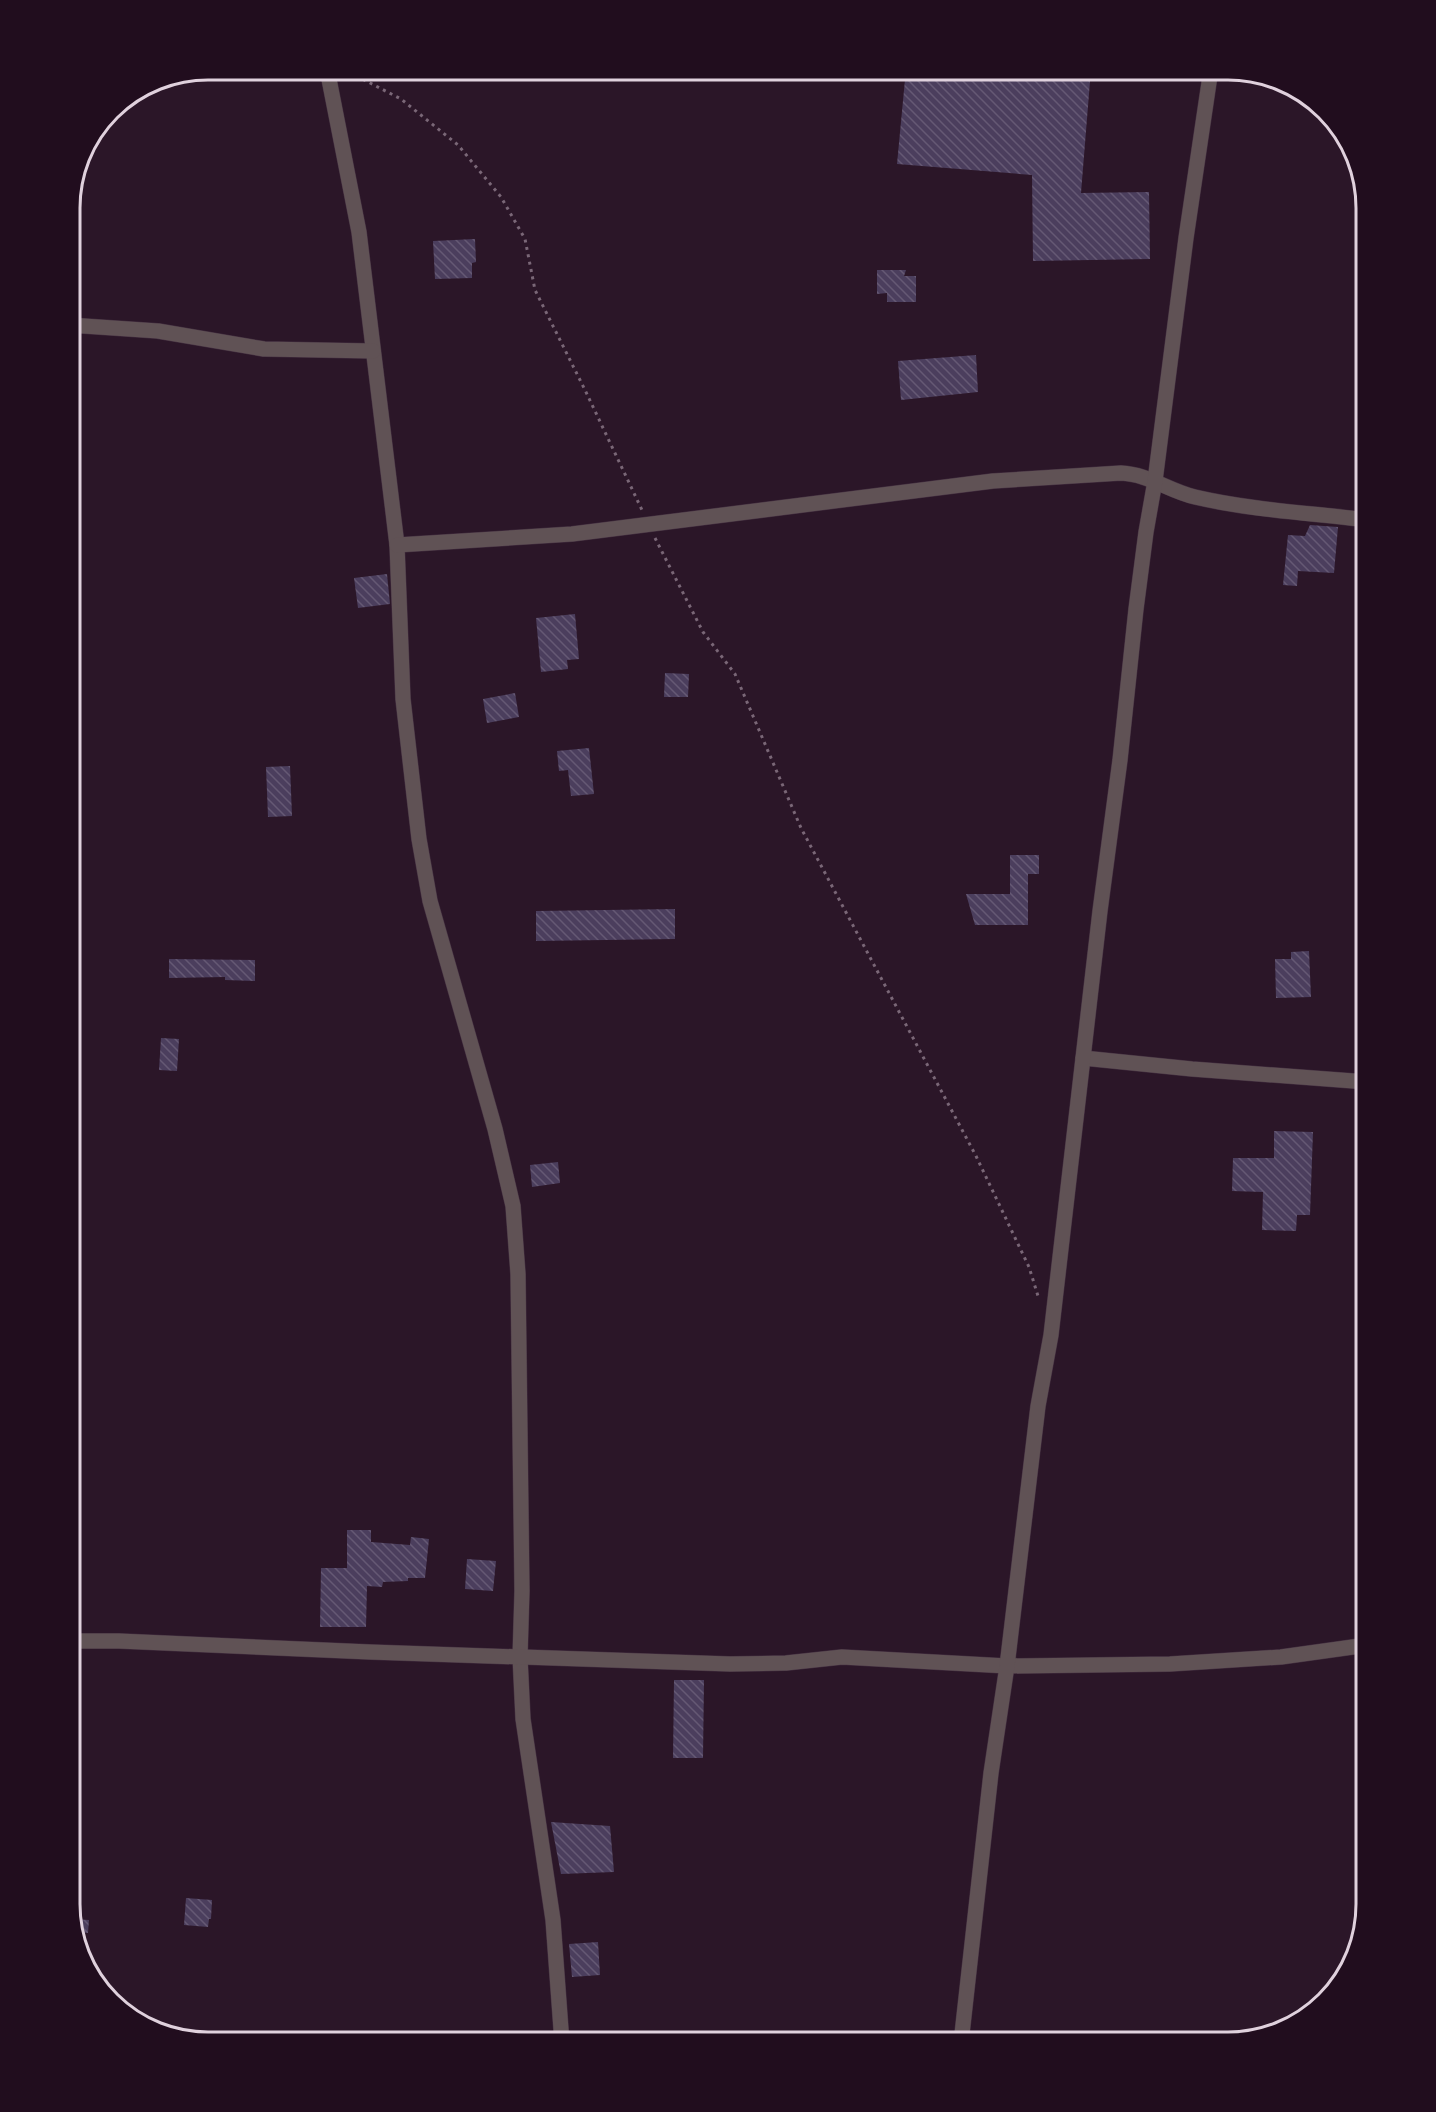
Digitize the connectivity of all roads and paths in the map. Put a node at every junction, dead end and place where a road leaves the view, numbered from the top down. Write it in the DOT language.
graph roads {
  1 [pos="329,80"];
  2 [pos="364,80"];
  3 [pos="1209,80"];
  4 [pos="80,326"];
  5 [pos="373,351"];
  6 [pos="1155,481"];
  7 [pos="1356,519"];
  8 [pos="648,524"];
  9 [pos="397,545"];
  10 [pos="1083,1058"];
  11 [pos="1356,1081"];
  12 [pos="1040,1301"];
  13 [pos="79,1641"];
  14 [pos="1356,1647"];
  15 [pos="520,1657"];
  16 [pos="1007,1666"];
  17 [pos="561,2032"];
  18 [pos="962,2032"];
  1 -- 5 [label="street"];
  2 -- 8 [label="path"];
  3 -- 6 [label="street"];
  4 -- 5 [label="street"];
  5 -- 9 [label="street"];
  6 -- 7 [label="street"];
  6 -- 8 [label="street"];
  6 -- 10 [label="street"];
  8 -- 9 [label="street"];
  8 -- 12 [label="path"];
  9 -- 15 [label="street"];
  10 -- 11 [label="street"];
  10 -- 16 [label="street"];
  13 -- 15 [label="street"];
  14 -- 16 [label="street"];
  15 -- 16 [label="street"];
  15 -- 17 [label="street"];
  16 -- 18 [label="street"];
}
